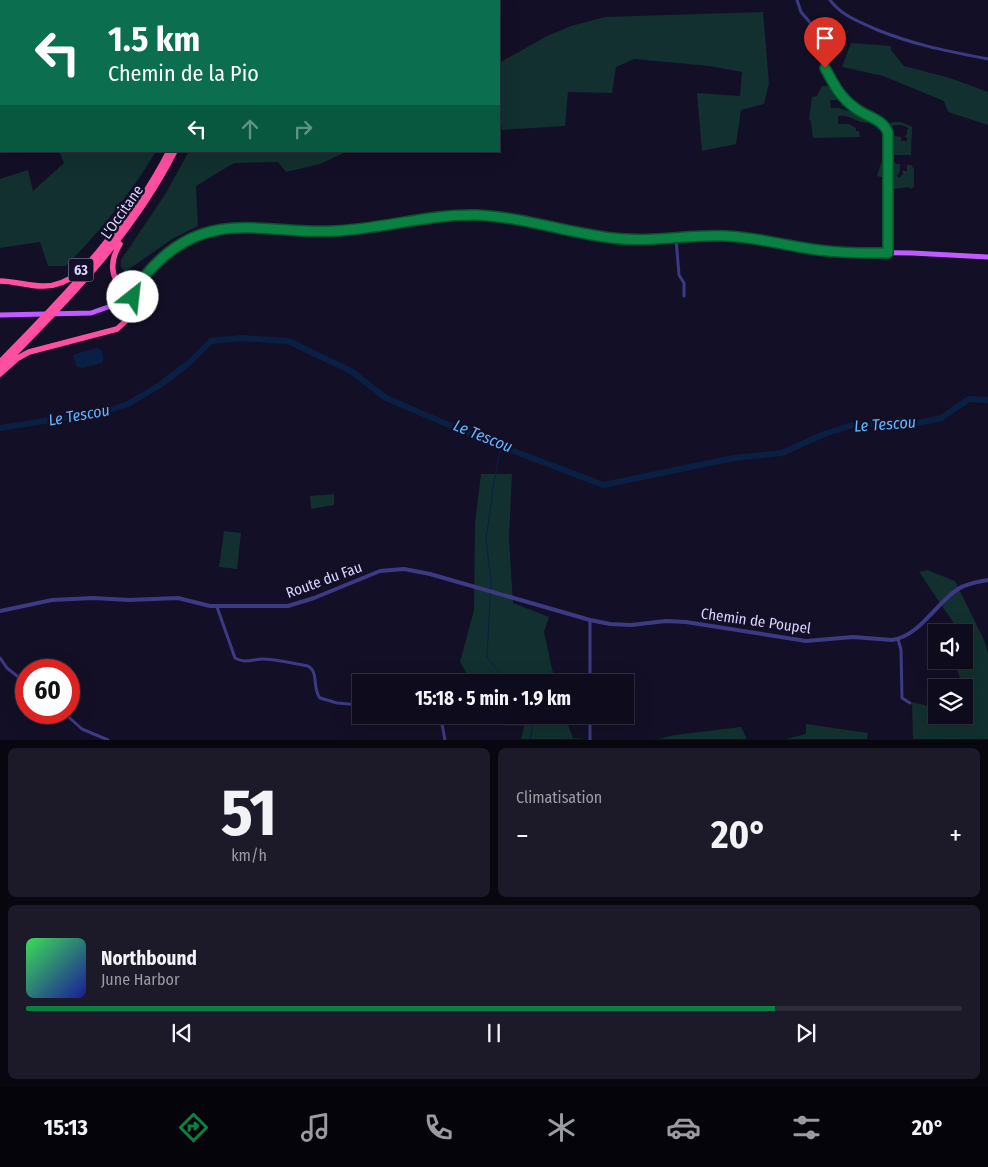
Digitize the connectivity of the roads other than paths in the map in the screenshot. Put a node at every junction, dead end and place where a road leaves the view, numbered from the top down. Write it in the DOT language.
graph roads {
  1 [pos="77,0"];
  2 [pos="83,0"];
  3 [pos="797,0"];
  4 [pos="830,0"];
  5 [pos="988,59"];
  6 [pos="168,152"];
  7 [pos="175,152"];
  8 [pos="139,208"];
  9 [pos="676,238"];
  10 [pos="888,253"];
  11 [pos="988,257"];
  12 [pos="143,278"];
  13 [pos="0,281"];
  14 [pos="128,288"];
  15 [pos="122,294"];
  16 [pos="684,296"];
  17 [pos="132,297"];
  18 [pos="109,306"];
  19 [pos="0,316"];
  20 [pos="0,362"];
  21 [pos="0,369"];
  22 [pos="0,374"];
  23 [pos="988,580"];
  24 [pos="217,606"];
  25 [pos="0,612"];
  26 [pos="590,620"];
  27 [pos="898,640"];
  28 [pos="0,658"];
  29 [pos="15,674"];
  30 [pos="590,674"];
  31 [pos="352,704"];
  32 [pos="910,704"];
  33 [pos="76,724"];
  34 [pos="442,724"];
  35 [pos="590,724"];
  36 [pos="108,740"];
  37 [pos="445,740"];
  38 [pos="590,740"];
  1 -- 2 [label="street"];
  3 -- 10 [label="street"];
  4 -- 5 [label="street"];
  6 -- 8 [label="highway, L'Occitane"];
  7 -- 8 [label="highway, L'Occitane"];
  8 -- 13 [label="highway, 63"];
  8 -- 14 [label="highway, 63"];
  8 -- 20 [label="highway, L'Occitane"];
  8 -- 21 [label="highway, L'Occitane"];
  9 -- 10 [label="main road"];
  9 -- 12 [label="main road"];
  9 -- 16 [label="street"];
  10 -- 11 [label="main road"];
  12 -- 14 [label="main road"];
  12 -- 17 [label="main road"];
  14 -- 15 [label="main road"];
  14 -- 17 [label="main road"];
  15 -- 17 [label="main road"];
  15 -- 18 [label="main road"];
  17 -- 18 [label="main road"];
  17 -- 22 [label="highway"];
  18 -- 19 [label="main road"];
  23 -- 27 [label="street"];
  24 -- 25 [label="street, Route du Fau"];
  24 -- 26 [label="street, Route du Fau"];
  24 -- 31 [label="street"];
  26 -- 27 [label="street, Chemin de Poupel"];
  26 -- 30 [label="street"];
  27 -- 32 [label="street"];
  28 -- 29 [label="street"];
  33 -- 36 [label="street"];
  34 -- 37 [label="street"];
  35 -- 38 [label="street"];
}
